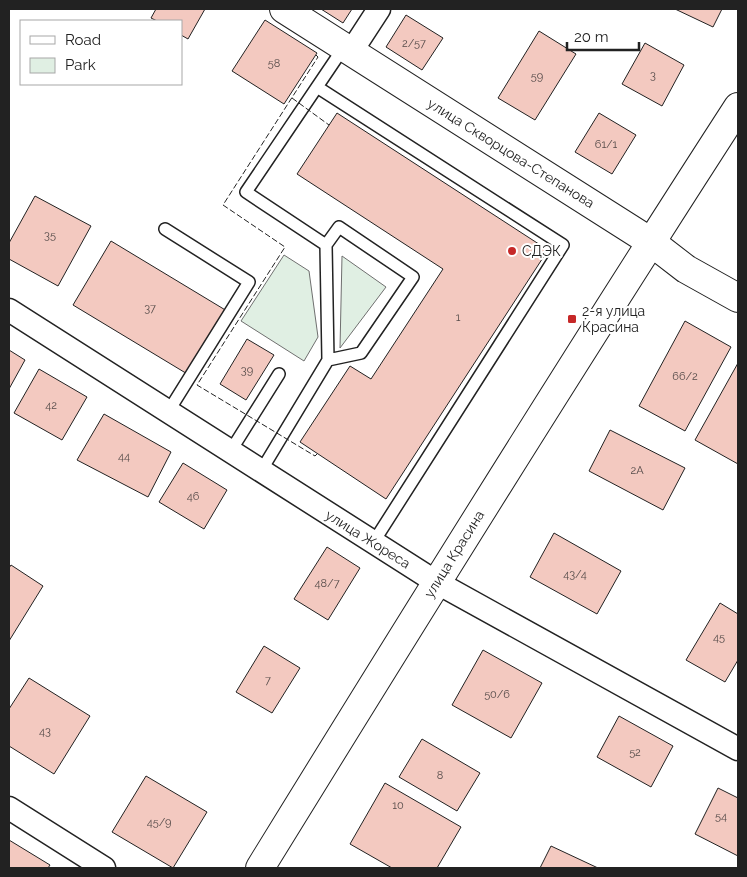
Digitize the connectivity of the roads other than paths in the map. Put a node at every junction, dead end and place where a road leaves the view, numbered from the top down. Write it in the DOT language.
graph roads {
  1 [pos="284,9"];
  2 [pos="379,9"];
  3 [pos="348,49"];
  4 [pos="317,87"];
  5 [pos="738,107"];
  6 [pos="165,229"];
  7 [pos="651,242"];
  8 [pos="326,245"];
  9 [pos="738,298"];
  10 [pos="9,310"];
  11 [pos="328,360"];
  12 [pos="279,374"];
  13 [pos="168,412"];
  14 [pos="230,452"];
  15 [pos="260,471"];
  16 [pos="373,542"];
  17 [pos="436,582"];
  18 [pos="738,749"];
  19 [pos="9,808"];
  20 [pos="104,868"];
  21 [pos="260,868"];
  1 -- 3 [label="main road, улица Скворцова-Степанова"];
  2 -- 3 [label="street"];
  3 -- 4 [label="lane"];
  3 -- 7 [label="main road, улица Скворцова-Степанова"];
  4 -- 8 [label="lane"];
  4 -- 16 [label="lane"];
  5 -- 7 [label="main road"];
  6 -- 13 [label="lane"];
  7 -- 9 [label="main road, улица Скворцова-Степанова"];
  7 -- 17 [label="main road, улица Красина"];
  8 -- 11 [label="lane"];
  8 -- 11 [label="lane"];
  10 -- 13 [label="street, улица Жореса"];
  11 -- 15 [label="lane"];
  12 -- 14 [label="lane"];
  13 -- 14 [label="street, улица Жореса"];
  14 -- 15 [label="street, улица Жореса"];
  15 -- 16 [label="street, улица Жореса"];
  16 -- 17 [label="street, улица Жореса"];
  17 -- 18 [label="street, улица Жореса"];
  17 -- 21 [label="main road, улица Красина"];
  19 -- 20 [label="street"];
}
